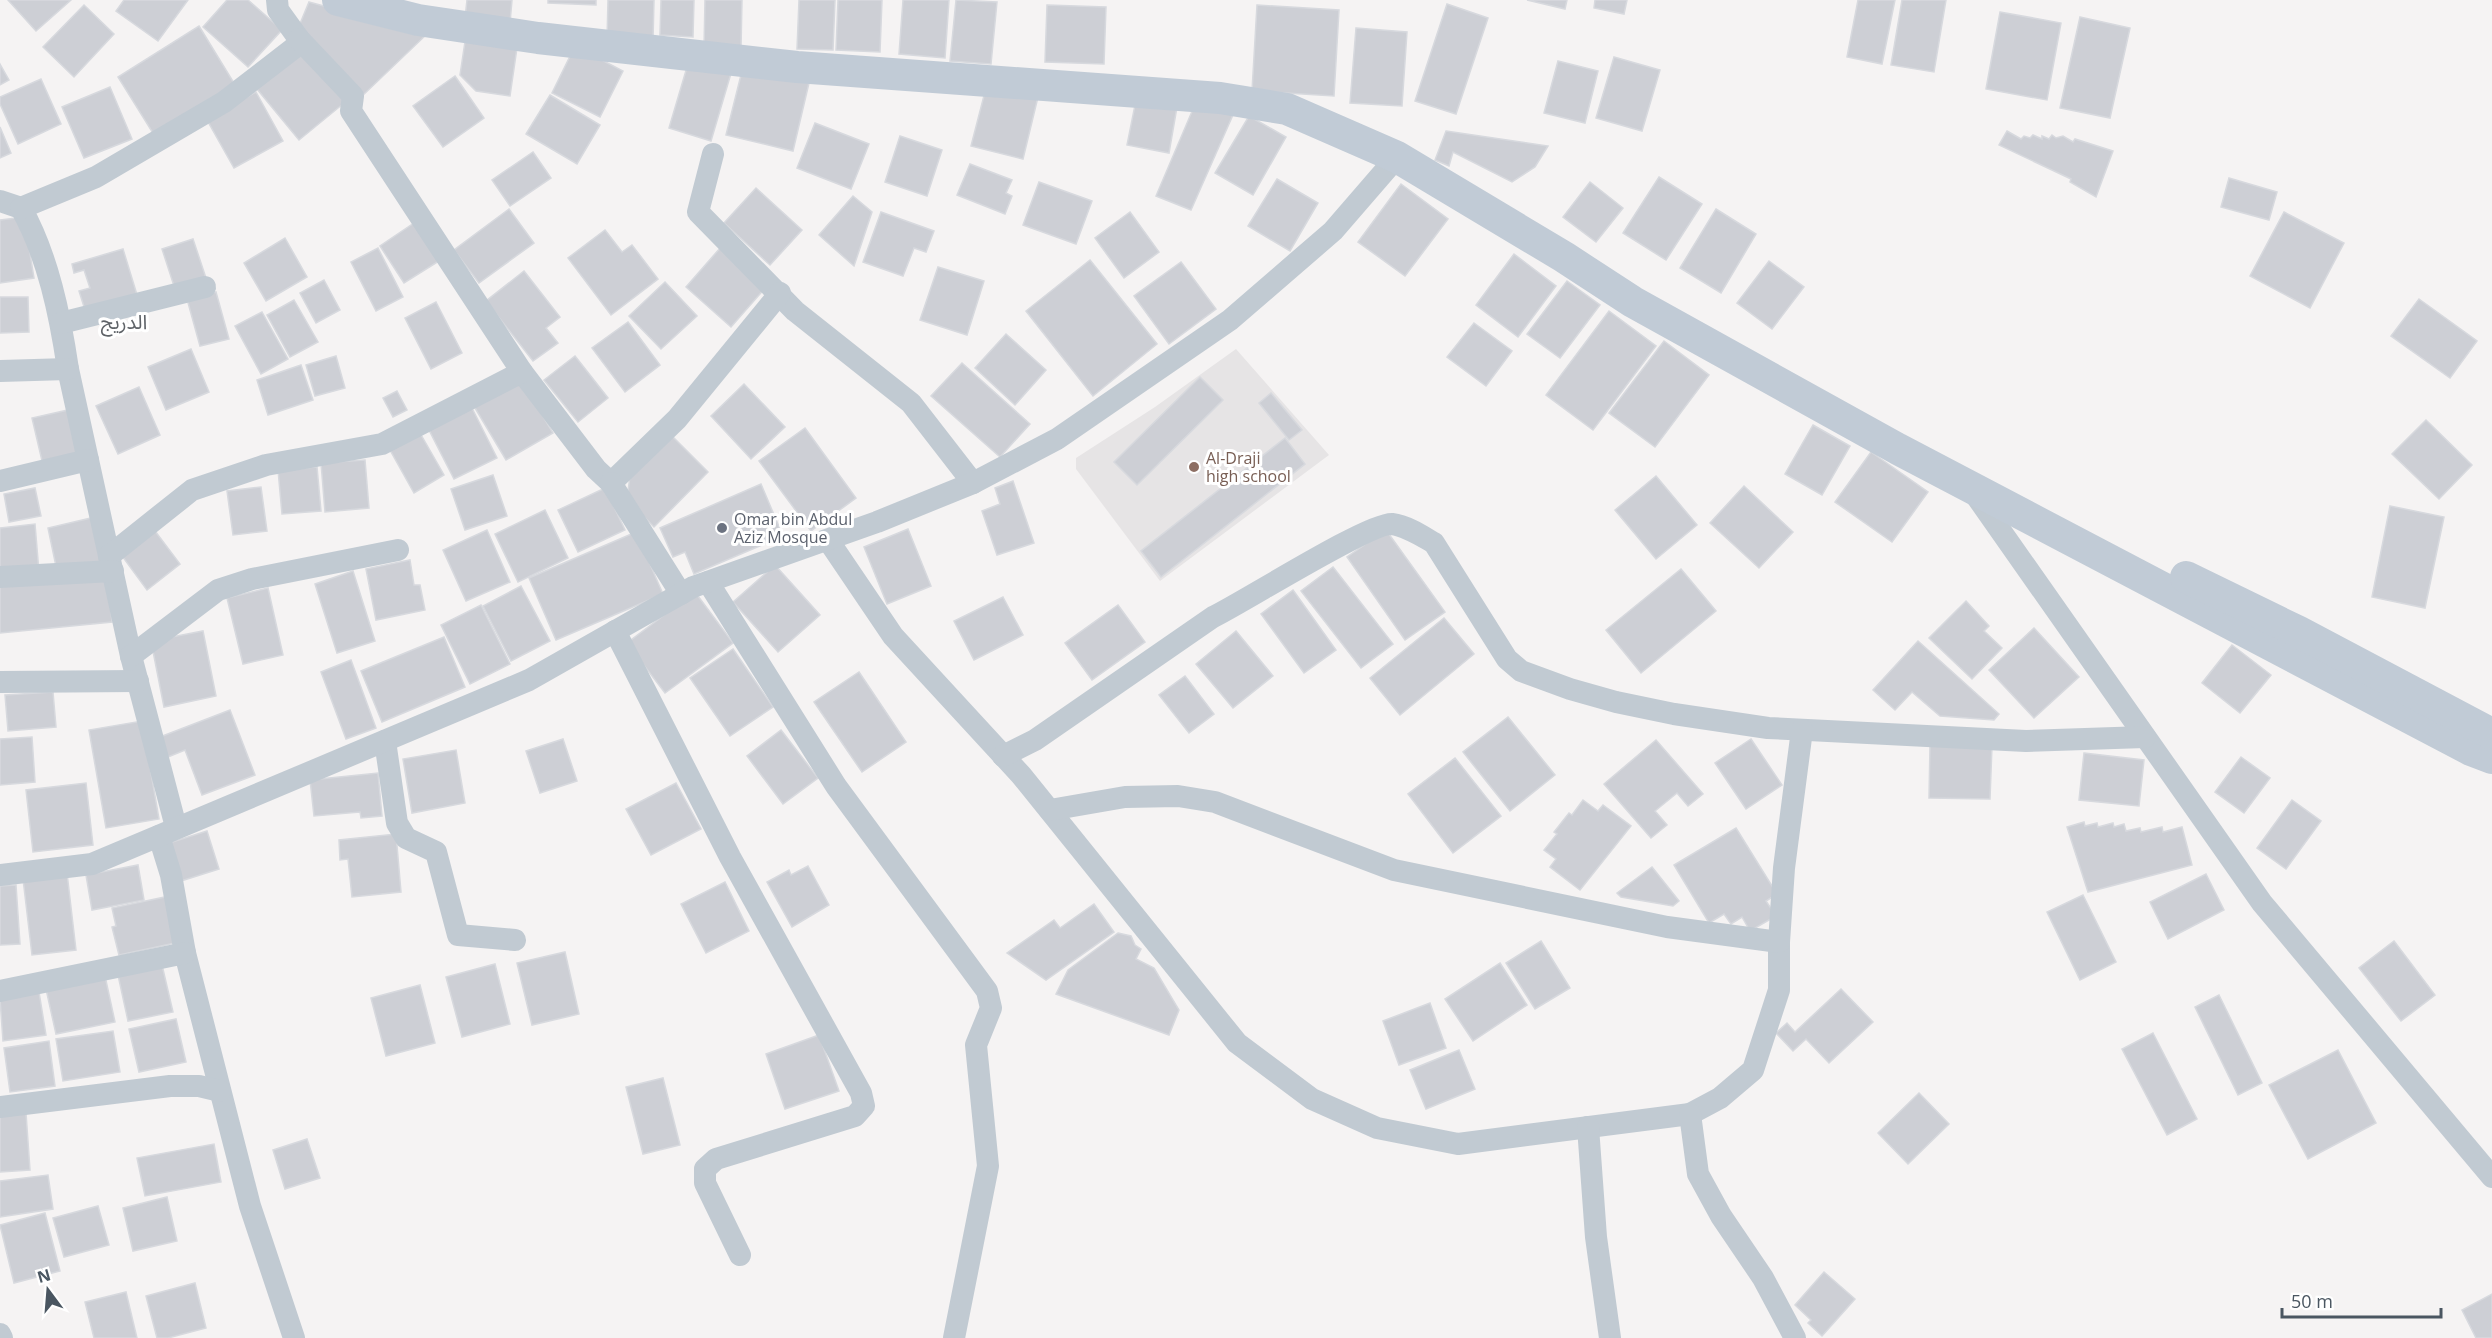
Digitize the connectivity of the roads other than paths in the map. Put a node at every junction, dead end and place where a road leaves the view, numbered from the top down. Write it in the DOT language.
graph roads {
  1 [pos="277,0"];
  2 [pos="338,0"];
  3 [pos="299,39"];
  4 [pos="713,154"];
  5 [pos="1397,157"];
  6 [pos="11,205"];
  7 [pos="1564,257"];
  8 [pos="205,286"];
  9 [pos="780,293"];
  10 [pos="61,323"];
  11 [pos="68,369"];
  12 [pos="0,371"];
  13 [pos="522,372"];
  14 [pos="88,460"];
  15 [pos="0,481"];
  16 [pos="611,483"];
  17 [pos="973,483"];
  18 [pos="1970,487"];
  19 [pos="828,540"];
  20 [pos="398,550"];
  21 [pos="111,564"];
  22 [pos="0,577"];
  23 [pos="708,582"];
  24 [pos="681,594"];
  25 [pos="615,631"];
  26 [pos="131,656"];
  27 [pos="138,681"];
  28 [pos="0,682"];
  29 [pos="1802,730"];
  30 [pos="2492,734"];
  31 [pos="2145,737"];
  32 [pos="385,741"];
  33 [pos="1003,756"];
  34 [pos="2492,758"];
  35 [pos="1050,810"];
  36 [pos="168,831"];
  37 [pos="0,875"];
  38 [pos="515,940"];
  39 [pos="1779,942"];
  40 [pos="185,953"];
  41 [pos="0,991"];
  42 [pos="220,1092"];
  43 [pos="0,1107"];
  44 [pos="1690,1114"];
  45 [pos="1588,1127"];
  46 [pos="2492,1177"];
  47 [pos="740,1256"];
  48 [pos="293,1338"];
  49 [pos="954,1338"];
  50 [pos="1610,1338"];
  51 [pos="1795,1338"];
  1 -- 3 [label="street"];
  2 -- 5 [label="main road"];
  3 -- 6 [label="street"];
  3 -- 13 [label="street"];
  4 -- 9 [label="street"];
  5 -- 7 [label="main road"];
  5 -- 17 [label="street"];
  6 -- 10 [label="street"];
  7 -- 18 [label="main road"];
  7 -- 30 [label="main road"];
  8 -- 10 [label="street"];
  9 -- 16 [label="street"];
  9 -- 17 [label="street"];
  10 -- 11 [label="street"];
  11 -- 12 [label="street"];
  11 -- 14 [label="street"];
  13 -- 16 [label="street"];
  13 -- 21 [label="street"];
  14 -- 15 [label="street"];
  14 -- 21 [label="street"];
  16 -- 24 [label="street"];
  17 -- 19 [label="street"];
  18 -- 31 [label="street"];
  18 -- 34 [label="main road"];
  19 -- 23 [label="street"];
  19 -- 33 [label="street"];
  20 -- 26 [label="street"];
  21 -- 22 [label="street"];
  21 -- 26 [label="street"];
  23 -- 24 [label="street"];
  23 -- 49 [label="street"];
  24 -- 25 [label="street"];
  25 -- 32 [label="street"];
  25 -- 47 [label="street"];
  26 -- 27 [label="street"];
  27 -- 28 [label="street"];
  27 -- 36 [label="street"];
  29 -- 31 [label="street"];
  29 -- 33 [label="street"];
  29 -- 39 [label="street"];
  31 -- 46 [label="street"];
  32 -- 36 [label="street"];
  32 -- 38 [label="street"];
  33 -- 35 [label="street"];
  35 -- 39 [label="street"];
  35 -- 45 [label="street"];
  36 -- 37 [label="street"];
  36 -- 40 [label="street"];
  39 -- 44 [label="street"];
  40 -- 41 [label="street"];
  40 -- 42 [label="street"];
  42 -- 43 [label="street"];
  42 -- 48 [label="street"];
  44 -- 45 [label="street"];
  44 -- 51 [label="street"];
  45 -- 50 [label="street"];
}
